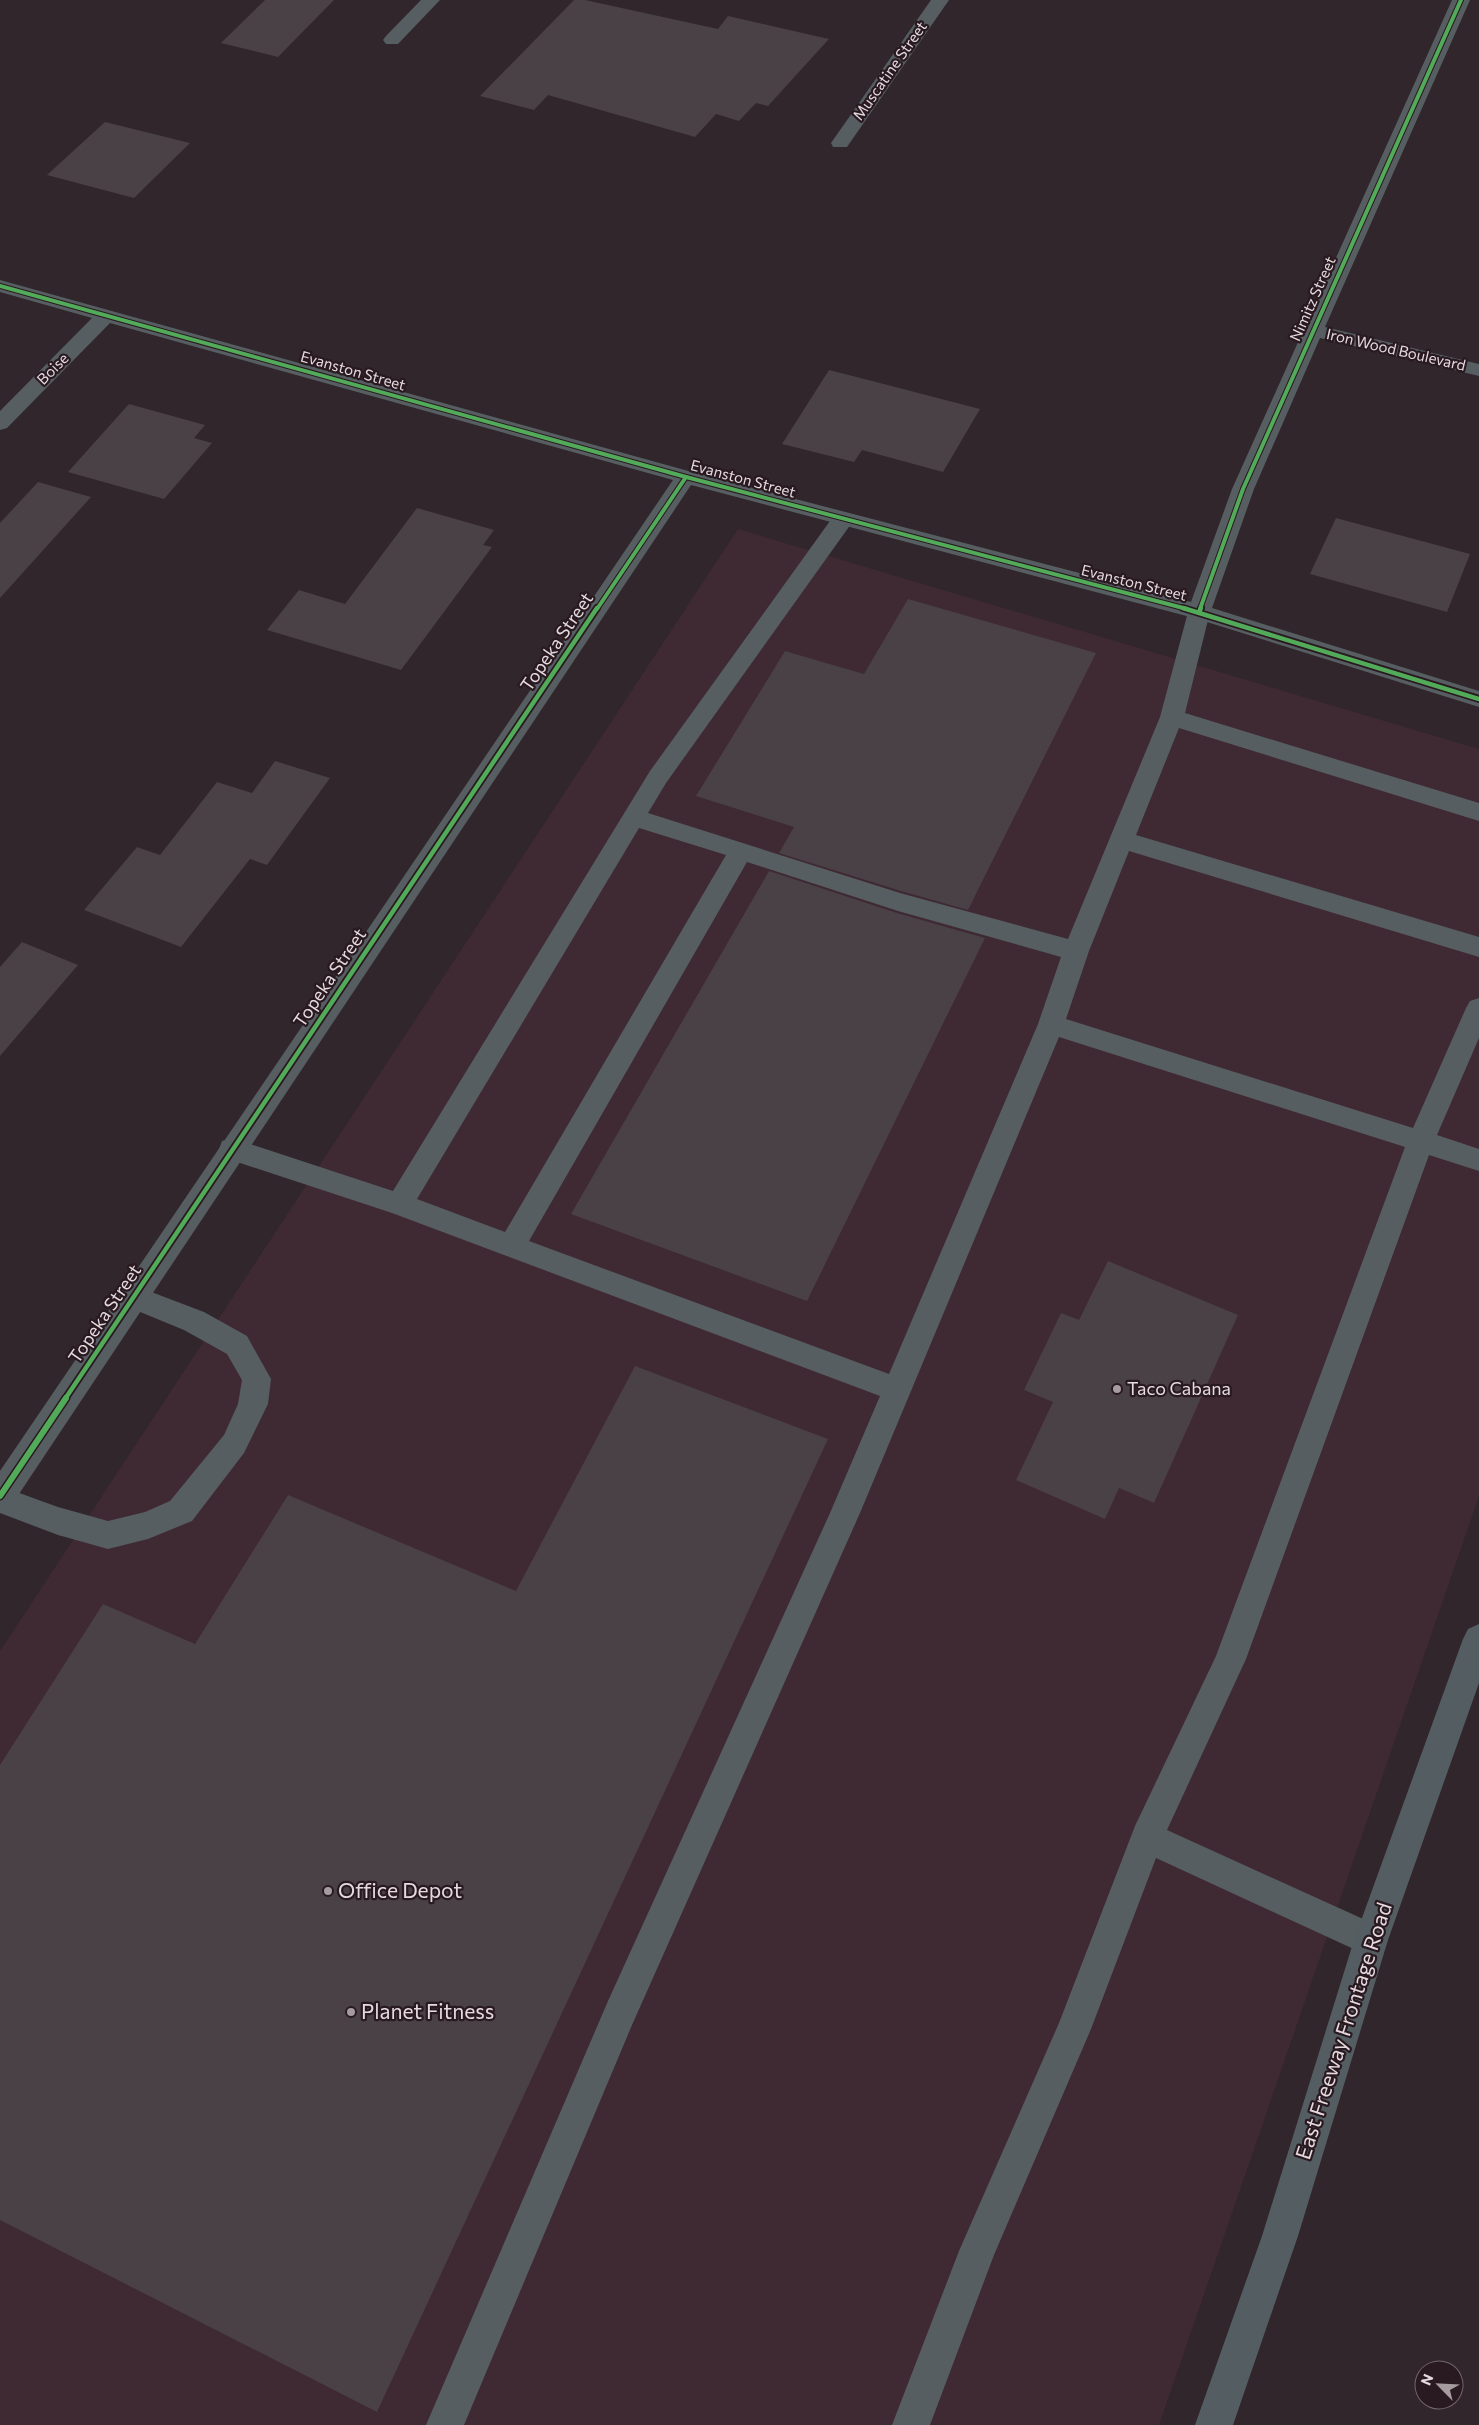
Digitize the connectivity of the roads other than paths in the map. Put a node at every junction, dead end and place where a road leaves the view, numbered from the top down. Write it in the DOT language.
graph roads {
  1 [pos="431,0"];
  2 [pos="940,0"];
  3 [pos="1461,0"];
  4 [pos="392,40"];
  5 [pos="840,142"];
  6 [pos="0,286"];
  7 [pos="106,315"];
  8 [pos="1313,330"];
  9 [pos="1479,370"];
  10 [pos="0,423"];
  11 [pos="686,477"];
  12 [pos="843,519"];
  13 [pos="1199,612"];
  14 [pos="1479,699"];
  15 [pos="1172,717"];
  16 [pos="1479,812"];
  17 [pos="633,817"];
  18 [pos="1122,840"];
  19 [pos="741,851"];
  20 [pos="1479,947"];
  21 [pos="1076,950"];
  22 [pos="1479,1008"];
  23 [pos="1051,1024"];
  24 [pos="1421,1141"];
  25 [pos="232,1149"];
  26 [pos="1479,1160"];
  27 [pos="399,1204"];
  28 [pos="511,1246"];
  29 [pos="134,1297"];
  30 [pos="897,1390"];
  31 [pos="0,1498"];
  32 [pos="1479,1640"];
  33 [pos="1147,1837"];
  34 [pos="1371,1940"];
  35 [pos="445,2425"];
  36 [pos="912,2425"];
  37 [pos="1214,2425"];
  1 -- 4 [label="street"];
  2 -- 5 [label="street, Muscatine Street"];
  3 -- 8 [label="street, Nimitz Street"];
  6 -- 7 [label="street, Evanston Street"];
  7 -- 10 [label="street, Boise"];
  7 -- 11 [label="street, Evanston Street"];
  8 -- 9 [label="street, Iron Wood Boulevard"];
  8 -- 13 [label="street, Nimitz Street"];
  11 -- 12 [label="street, Evanston Street"];
  11 -- 25 [label="street, Topeka Street"];
  12 -- 13 [label="street, Evanston Street"];
  12 -- 17 [label="street"];
  13 -- 14 [label="street, Evanston Street"];
  13 -- 15 [label="street, Nimitz Street"];
  15 -- 16 [label="street"];
  15 -- 18 [label="street, Nimitz Street"];
  17 -- 19 [label="street"];
  17 -- 27 [label="street"];
  18 -- 20 [label="street"];
  18 -- 21 [label="street, Nimitz Street"];
  19 -- 21 [label="street"];
  19 -- 28 [label="street"];
  21 -- 23 [label="street, Nimitz Street"];
  22 -- 24 [label="street"];
  23 -- 24 [label="street"];
  23 -- 30 [label="street, Nimitz Street"];
  24 -- 26 [label="street"];
  24 -- 33 [label="street"];
  25 -- 27 [label="street"];
  25 -- 29 [label="street, Topeka Street"];
  27 -- 28 [label="street"];
  28 -- 30 [label="street"];
  29 -- 31 [label="street, Topeka Street"];
  29 -- 31 [label="street"];
  30 -- 35 [label="street, Nimitz Street"];
  32 -- 34 [label="main road, East Freeway Frontage Road"];
  33 -- 34 [label="street"];
  33 -- 36 [label="street"];
  34 -- 37 [label="main road, East Freeway Frontage Road"];
}
